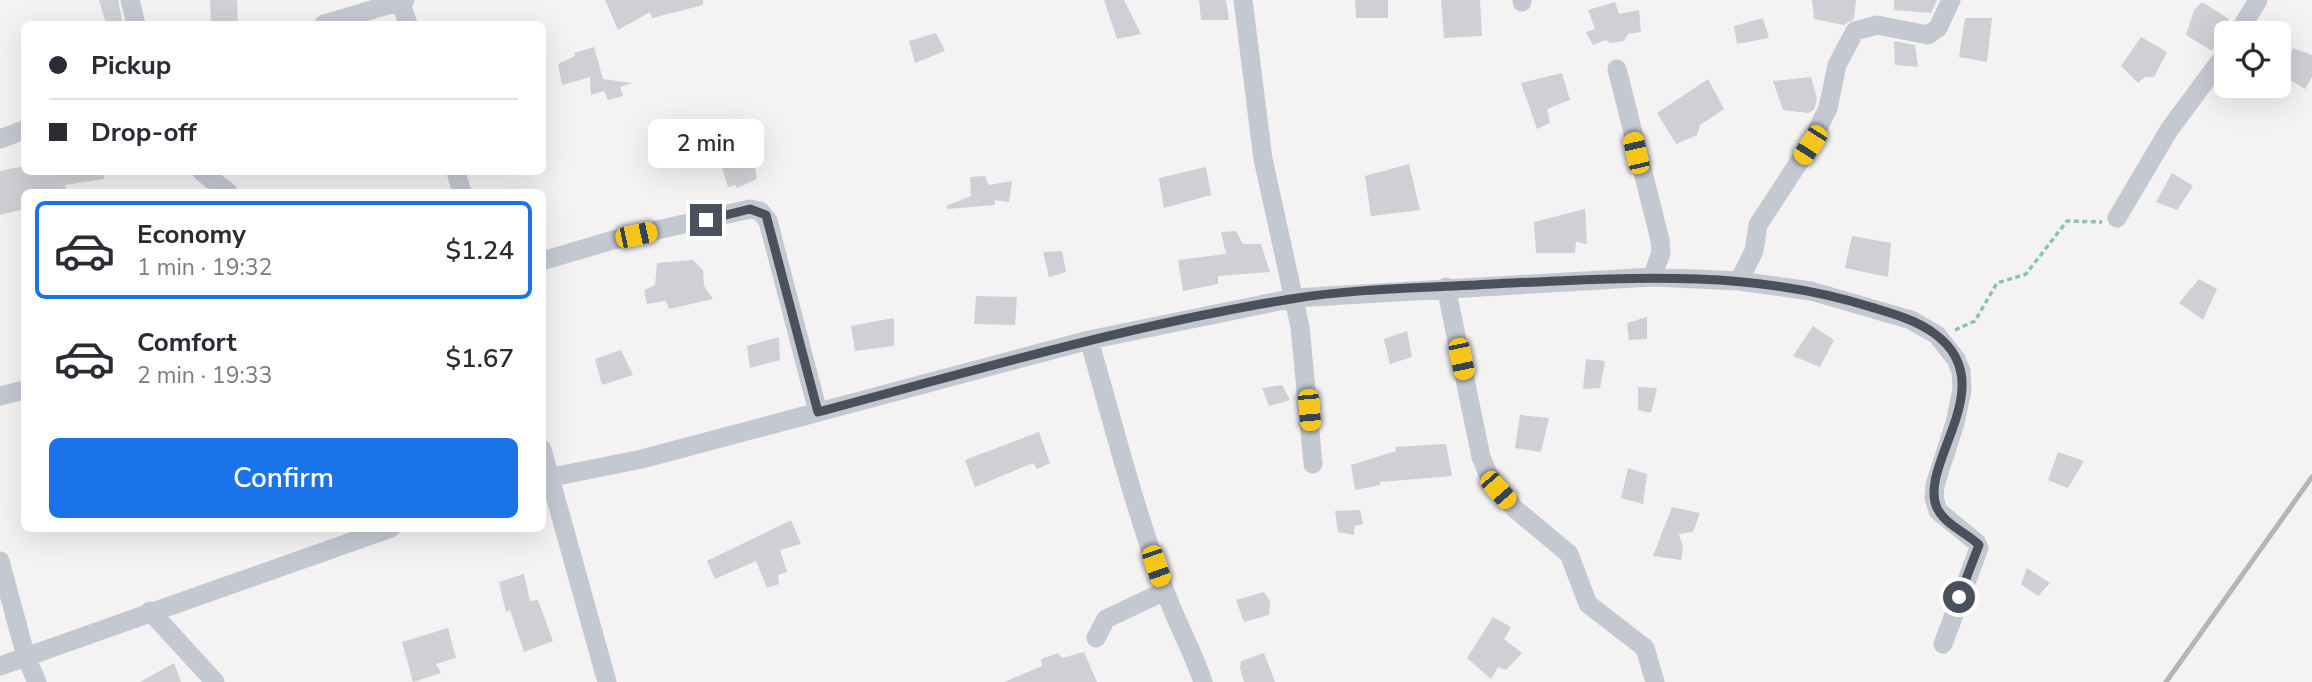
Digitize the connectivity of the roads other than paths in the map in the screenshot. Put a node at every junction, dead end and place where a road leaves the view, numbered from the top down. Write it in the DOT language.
graph roads {
  1 [pos="130,0"];
  2 [pos="1243,0"];
  3 [pos="1951,0"];
  4 [pos="2259,0"];
  5 [pos="403,1"];
  6 [pos="135,21"];
  7 [pos="337,21"];
  8 [pos="407,21"];
  9 [pos="2246,21"];
  10 [pos="1616,69"];
  11 [pos="2214,69"];
  12 [pos="21,131"];
  13 [pos="0,139"];
  14 [pos="206,175"];
  15 [pos="224,189"];
  16 [pos="2117,218"];
  17 [pos="546,260"];
  18 [pos="1652,276"];
  19 [pos="1739,281"];
  20 [pos="1446,287"];
  21 [pos="1294,298"];
  22 [pos="1089,341"];
  23 [pos="21,391"];
  24 [pos="0,396"];
  25 [pos="818,412"];
  26 [pos="1313,464"];
  27 [pos="547,478"];
  28 [pos="379,532"];
  29 [pos="0,561"];
  30 [pos="1165,591"];
  31 [pos="149,611"];
  32 [pos="1096,638"];
  33 [pos="1943,644"];
  34 [pos="26,657"];
  35 [pos="0,666"];
  36 [pos="605,681"];
  37 [pos="37,682"];
  38 [pos="215,682"];
  39 [pos="1203,682"];
  40 [pos="1655,682"];
  1 -- 6 [label="street"];
  2 -- 21 [label="street"];
  3 -- 19 [label="street"];
  4 -- 9 [label="street"];
  5 -- 7 [label="street"];
  5 -- 8 [label="street"];
  10 -- 18 [label="street"];
  11 -- 16 [label="street"];
  12 -- 13 [label="street"];
  14 -- 15 [label="street"];
  17 -- 25 [label="street"];
  18 -- 19 [label="street"];
  18 -- 20 [label="street"];
  19 -- 33 [label="street"];
  20 -- 21 [label="street"];
  20 -- 40 [label="street"];
  21 -- 22 [label="street"];
  21 -- 26 [label="street"];
  22 -- 25 [label="street"];
  22 -- 30 [label="street"];
  23 -- 24 [label="street"];
  25 -- 27 [label="street"];
  27 -- 36 [label="street"];
  28 -- 31 [label="street"];
  29 -- 34 [label="street"];
  30 -- 32 [label="street"];
  30 -- 39 [label="street"];
  31 -- 34 [label="street"];
  31 -- 38 [label="street"];
  34 -- 35 [label="street"];
  34 -- 37 [label="street"];
}
